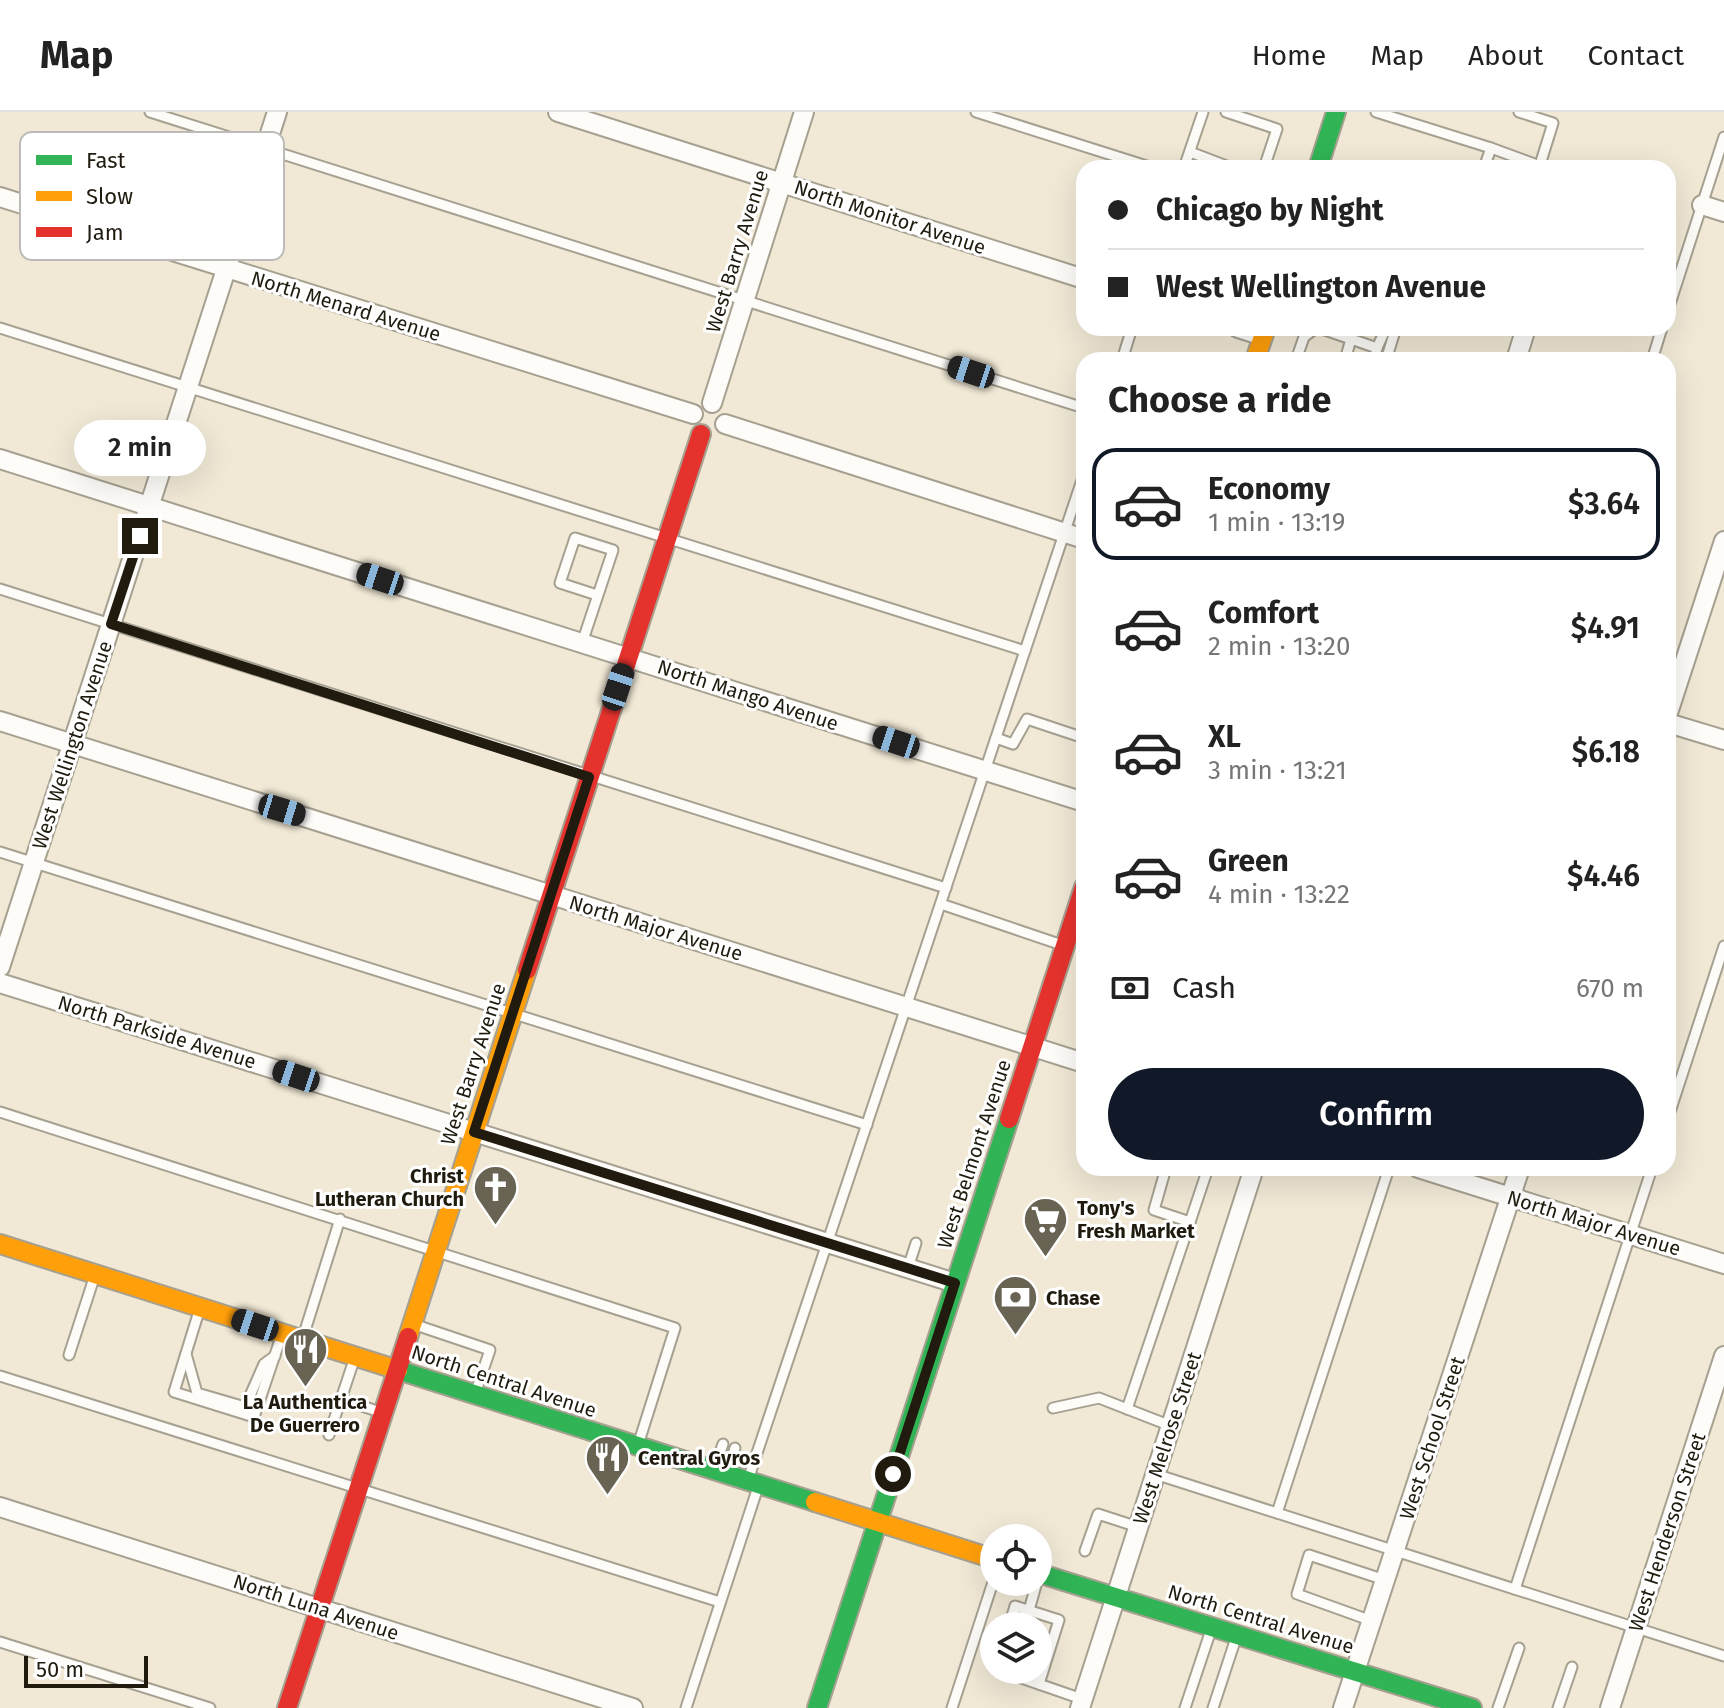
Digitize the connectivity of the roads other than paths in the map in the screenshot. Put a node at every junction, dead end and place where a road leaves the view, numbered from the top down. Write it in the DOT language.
graph roads {
  1 [pos="150,112"];
  2 [pos="277,112"];
  3 [pos="558,112"];
  4 [pos="804,112"];
  5 [pos="976,112"];
  6 [pos="1203,112"];
  7 [pos="1226,112"];
  8 [pos="1336,112"];
  9 [pos="1519,112"];
  10 [pos="1381,113"];
  11 [pos="214,132"];
  12 [pos="270,132"];
  13 [pos="1724,137"];
  14 [pos="1491,148"];
  15 [pos="1190,152"];
  16 [pos="284,154"];
  17 [pos="1128,160"];
  18 [pos="1187,160"];
  19 [pos="1211,160"];
  20 [pos="1267,160"];
  21 [pos="1321,160"];
  22 [pos="1487,160"];
  23 [pos="1521,160"];
  24 [pos="1541,160"];
  25 [pos="781,183"];
  26 [pos="0,197"];
  27 [pos="20,203"];
  28 [pos="1702,205"];
  29 [pos="1724,212"];
  30 [pos="201,260"];
  31 [pos="229,260"];
  32 [pos="226,268"];
  33 [pos="1076,276"];
  34 [pos="1676,285"];
  35 [pos="745,301"];
  36 [pos="0,328"];
  37 [pos="1342,336"];
  38 [pos="1382,336"];
  39 [pos="1351,339"];
  40 [pos="1377,348"];
  41 [pos="1347,352"];
  42 [pos="1376,352"];
  43 [pos="187,388"];
  44 [pos="712,403"];
  45 [pos="1076,405"];
  46 [pos="693,414"];
  47 [pos="725,424"];
  48 [pos="701,434"];
  49 [pos="0,459"];
  50 [pos="1076,499"];
  51 [pos="149,506"];
  52 [pos="1065,533"];
  53 [pos="1076,536"];
  54 [pos="666,539"];
  55 [pos="1724,541"];
  56 [pos="0,589"];
  57 [pos="597,595"];
  58 [pos="111,624"];
  59 [pos="582,643"];
  60 [pos="1025,651"];
  61 [pos="628,657"];
  62 [pos="1676,688"];
  63 [pos="0,721"];
  64 [pos="1676,725"];
  65 [pos="1076,735"];
  66 [pos="996,738"];
  67 [pos="1724,740"];
  68 [pos="72,744"];
  69 [pos="985,770"];
  70 [pos="589,777"];
  71 [pos="1076,799"];
  72 [pos="0,852"];
  73 [pos="34,863"];
  74 [pos="946,888"];
  75 [pos="551,895"];
  76 [pos="941,904"];
  77 [pos="1076,912"];
  78 [pos="1065,946"];
  79 [pos="1724,946"];
  80 [pos="0,967"];
  81 [pos="0,983"];
  82 [pos="907,1007"];
  83 [pos="512,1014"];
  84 [pos="1032,1046"];
  85 [pos="1076,1060"];
  86 [pos="1676,1093"];
  87 [pos="0,1112"];
  88 [pos="867,1125"];
  89 [pos="474,1132"];
  90 [pos="1164,1176"];
  91 [pos="1205,1176"];
  92 [pos="1251,1176"];
  93 [pos="1386,1176"];
  94 [pos="1443,1176"];
  95 [pos="1517,1176"];
  96 [pos="1649,1176"];
  97 [pos="1510,1197"];
  98 [pos="340,1219"];
  99 [pos="1190,1222"];
  100 [pos="1630,1235"];
  101 [pos="828,1243"];
  102 [pos="916,1243"];
  103 [pos="0,1244"];
  104 [pos="436,1249"];
  105 [pos="1724,1264"];
  106 [pos="908,1268"];
  107 [pos="95,1275"];
  108 [pos="955,1283"];
  109 [pos="200,1308"];
  110 [pos="412,1324"];
  111 [pos="282,1334"];
  112 [pos="302,1340"];
  113 [pos="186,1354"];
  114 [pos="69,1355"];
  115 [pos="275,1356"];
  116 [pos="1724,1356"];
  117 [pos="355,1357"];
  118 [pos="397,1370"];
  119 [pos="0,1376"];
  120 [pos="475,1395"];
  121 [pos="341,1399"];
  122 [pos="1053,1408"];
  123 [pos="1127,1409"];
  124 [pos="383,1413"];
  125 [pos="1171,1426"];
  126 [pos="329,1435"];
  127 [pos="723,1444"];
  128 [pos="637,1446"];
  129 [pos="735,1448"];
  130 [pos="720,1472"];
  131 [pos="1155,1474"];
  132 [pos="753,1482"];
  133 [pos="358,1488"];
  134 [pos="0,1507"];
  135 [pos="1277,1513"];
  136 [pos="878,1522"];
  137 [pos="1138,1527"];
  138 [pos="1085,1551"];
  139 [pos="1395,1551"];
  140 [pos="980,1555"];
  141 [pos="1052,1580"];
  142 [pos="1385,1580"];
  143 [pos="1515,1589"];
  144 [pos="988,1596"];
  145 [pos="1033,1596"];
  146 [pos="1116,1597"];
  147 [pos="720,1602"];
  148 [pos="320,1608"];
  149 [pos="1029,1610"];
  150 [pos="1013,1612"];
  151 [pos="1035,1612"];
  152 [pos="1052,1618"];
  153 [pos="1372,1621"];
  154 [pos="1213,1627"];
  155 [pos="1636,1628"];
  156 [pos="1237,1635"];
  157 [pos="0,1642"];
  158 [pos="1052,1642"];
  159 [pos="1519,1648"];
  160 [pos="1724,1656"];
  161 [pos="1572,1667"];
  162 [pos="1355,1672"];
  163 [pos="1039,1684"];
  164 [pos="1081,1704"];
  165 [pos="210,1708"];
  166 [pos="287,1708"];
  167 [pos="633,1708"];
  168 [pos="686,1708"];
  169 [pos="817,1708"];
  170 [pos="952,1708"];
  171 [pos="1185,1708"];
  172 [pos="1213,1708"];
  173 [pos="1343,1708"];
  174 [pos="1472,1708"];
  175 [pos="1498,1708"];
  176 [pos="1558,1708"];
  177 [pos="1610,1708"];
  1 -- 11 [label="lane"];
  2 -- 12 [label="street, West Wellington Avenue"];
  3 -- 25 [label="street, North Monitor Avenue"];
  4 -- 25 [label="street, West Barry Avenue"];
  5 -- 17 [label="lane"];
  6 -- 15 [label="lane"];
  7 -- 20 [label="lane"];
  8 -- 21 [label="main road"];
  9 -- 24 [label="lane"];
  10 -- 14 [label="lane"];
  13 -- 28 [label="lane"];
  14 -- 22 [label="lane"];
  14 -- 23 [label="lane"];
  15 -- 18 [label="lane"];
  15 -- 19 [label="lane"];
  16 -- 35 [label="lane"];
  25 -- 33 [label="street, North Monitor Avenue"];
  25 -- 35 [label="street, West Barry Avenue"];
  26 -- 27 [label="street, North Menard Avenue"];
  28 -- 29 [label="street"];
  28 -- 34 [label="lane"];
  30 -- 32 [label="street, North Menard Avenue"];
  31 -- 32 [label="street, West Wellington Avenue"];
  32 -- 43 [label="street, West Wellington Avenue"];
  32 -- 46 [label="street, North Menard Avenue"];
  35 -- 44 [label="street, West Barry Avenue"];
  35 -- 45 [label="lane"];
  36 -- 43 [label="lane"];
  37 -- 39 [label="lane"];
  38 -- 40 [label="lane"];
  39 -- 40 [label="lane"];
  39 -- 41 [label="lane"];
  40 -- 42 [label="lane"];
  43 -- 51 [label="street, West Wellington Avenue"];
  43 -- 54 [label="lane"];
  44 -- 46 [label="street"];
  44 -- 47 [label="street"];
  46 -- 48 [label="street"];
  47 -- 48 [label="street"];
  47 -- 52 [label="street"];
  48 -- 54 [label="main road, West Barry Avenue"];
  49 -- 51 [label="street, North Mango Avenue"];
  50 -- 52 [label="lane"];
  51 -- 58 [label="street, West Wellington Avenue"];
  51 -- 59 [label="street, North Mango Avenue"];
  52 -- 53 [label="street"];
  52 -- 60 [label="lane"];
  54 -- 60 [label="lane"];
  54 -- 61 [label="main road, West Barry Avenue"];
  55 -- 62 [label="street"];
  56 -- 58 [label="lane"];
  57 -- 57 [label="lane"];
  57 -- 59 [label="lane"];
  58 -- 68 [label="street, West Wellington Avenue"];
  58 -- 70 [label="lane"];
  59 -- 61 [label="street, North Mango Avenue"];
  60 -- 66 [label="lane"];
  61 -- 69 [label="street, North Mango Avenue"];
  61 -- 70 [label="main road, West Barry Avenue"];
  63 -- 68 [label="street, North Major Avenue"];
  64 -- 67 [label="street"];
  65 -- 66 [label="lane"];
  66 -- 69 [label="lane"];
  68 -- 73 [label="street, West Wellington Avenue"];
  68 -- 75 [label="street, North Major Avenue"];
  69 -- 71 [label="street, North Mango Avenue"];
  69 -- 74 [label="lane"];
  70 -- 74 [label="lane"];
  70 -- 75 [label="main road, West Barry Avenue"];
  72 -- 73 [label="lane"];
  73 -- 80 [label="street, West Wellington Avenue"];
  73 -- 83 [label="lane"];
  74 -- 76 [label="lane"];
  75 -- 82 [label="street, North Major Avenue"];
  75 -- 83 [label="main road, West Barry Avenue"];
  76 -- 78 [label="lane"];
  76 -- 82 [label="lane"];
  77 -- 78 [label="main road, West Belmont Avenue"];
  78 -- 84 [label="main road, West Belmont Avenue"];
  79 -- 86 [label="lane"];
  81 -- 89 [label="street, North Parkside Avenue"];
  82 -- 84 [label="street, North Major Avenue"];
  82 -- 88 [label="lane"];
  83 -- 88 [label="lane"];
  83 -- 89 [label="main road, West Barry Avenue"];
  84 -- 85 [label="street, North Major Avenue"];
  84 -- 108 [label="main road, West Belmont Avenue"];
  87 -- 98 [label="lane"];
  88 -- 101 [label="lane"];
  89 -- 101 [label="street, North Parkside Avenue"];
  89 -- 104 [label="main road, West Barry Avenue"];
  90 -- 99 [label="lane"];
  91 -- 99 [label="lane"];
  92 -- 125 [label="street, West Melrose Street"];
  93 -- 135 [label="lane"];
  94 -- 97 [label="street, North Major Avenue"];
  95 -- 97 [label="street, West School Street"];
  96 -- 100 [label="lane"];
  97 -- 100 [label="street, North Major Avenue"];
  97 -- 139 [label="street, West School Street"];
  98 -- 104 [label="lane"];
  98 -- 112 [label="lane"];
  99 -- 123 [label="lane"];
  100 -- 105 [label="street, North Major Avenue"];
  100 -- 143 [label="lane"];
  101 -- 106 [label="street, North Parkside Avenue"];
  101 -- 132 [label="lane"];
  102 -- 106 [label="lane"];
  103 -- 107 [label="main road, North Central Avenue"];
  104 -- 110 [label="main road, West Barry Avenue"];
  104 -- 128 [label="lane"];
  106 -- 108 [label="street, North Parkside Avenue"];
  107 -- 109 [label="main road, North Central Avenue"];
  107 -- 114 [label="lane"];
  108 -- 136 [label="main road, West Belmont Avenue"];
  109 -- 111 [label="main road, North Central Avenue"];
  109 -- 113 [label="lane"];
  110 -- 118 [label="main road, West Barry Avenue"];
  110 -- 120 [label="lane"];
  111 -- 112 [label="main road, North Central Avenue"];
  111 -- 115 [label="lane"];
  112 -- 117 [label="main road, North Central Avenue"];
  113 -- 115 [label="lane"];
  113 -- 115 [label="lane"];
  116 -- 155 [label="street, West Henderson Street"];
  117 -- 118 [label="main road, North Central Avenue"];
  117 -- 121 [label="lane"];
  118 -- 120 [label="main road, North Central Avenue"];
  118 -- 124 [label="main road, West Barry Avenue"];
  119 -- 133 [label="lane"];
  120 -- 128 [label="main road, North Central Avenue"];
  121 -- 124 [label="lane"];
  121 -- 126 [label="lane"];
  122 -- 123 [label="lane"];
  123 -- 125 [label="lane"];
  124 -- 133 [label="main road, West Barry Avenue"];
  125 -- 131 [label="street, West Melrose Street"];
  127 -- 130 [label="lane"];
  128 -- 130 [label="main road, North Central Avenue"];
  129 -- 130 [label="lane"];
  130 -- 132 [label="main road, North Central Avenue"];
  131 -- 135 [label="lane"];
  131 -- 137 [label="street, West Melrose Street"];
  132 -- 136 [label="main road, North Central Avenue"];
  132 -- 147 [label="lane"];
  133 -- 147 [label="lane"];
  133 -- 148 [label="main road, West Barry Avenue"];
  134 -- 148 [label="street, North Luna Avenue"];
  135 -- 139 [label="lane"];
  136 -- 140 [label="main road, North Central Avenue"];
  136 -- 169 [label="main road, West Belmont Avenue"];
  137 -- 138 [label="lane"];
  137 -- 146 [label="street, West Melrose Street"];
  139 -- 142 [label="street, West School Street"];
  139 -- 143 [label="lane"];
  141 -- 146 [label="main road, North Central Avenue"];
  142 -- 153 [label="street, West School Street"];
  142 -- 153 [label="lane"];
  143 -- 155 [label="lane"];
  144 -- 170 [label="lane"];
  145 -- 149 [label="lane"];
  146 -- 154 [label="main road, North Central Avenue"];
  146 -- 164 [label="street, West Melrose Street"];
  147 -- 168 [label="lane"];
  148 -- 166 [label="main road, West Barry Avenue"];
  148 -- 167 [label="street, North Luna Avenue"];
  149 -- 150 [label="lane"];
  149 -- 151 [label="lane"];
  152 -- 158 [label="lane"];
  153 -- 162 [label="street, West School Street"];
  154 -- 156 [label="main road, North Central Avenue"];
  154 -- 171 [label="lane"];
  155 -- 160 [label="lane"];
  155 -- 177 [label="street, West Henderson Street"];
  156 -- 162 [label="main road, North Central Avenue"];
  156 -- 172 [label="lane"];
  157 -- 165 [label="lane"];
  159 -- 175 [label="lane"];
  161 -- 176 [label="lane"];
  162 -- 173 [label="street, West School Street"];
  162 -- 174 [label="main road, North Central Avenue"];
  163 -- 164 [label="lane"];
}
